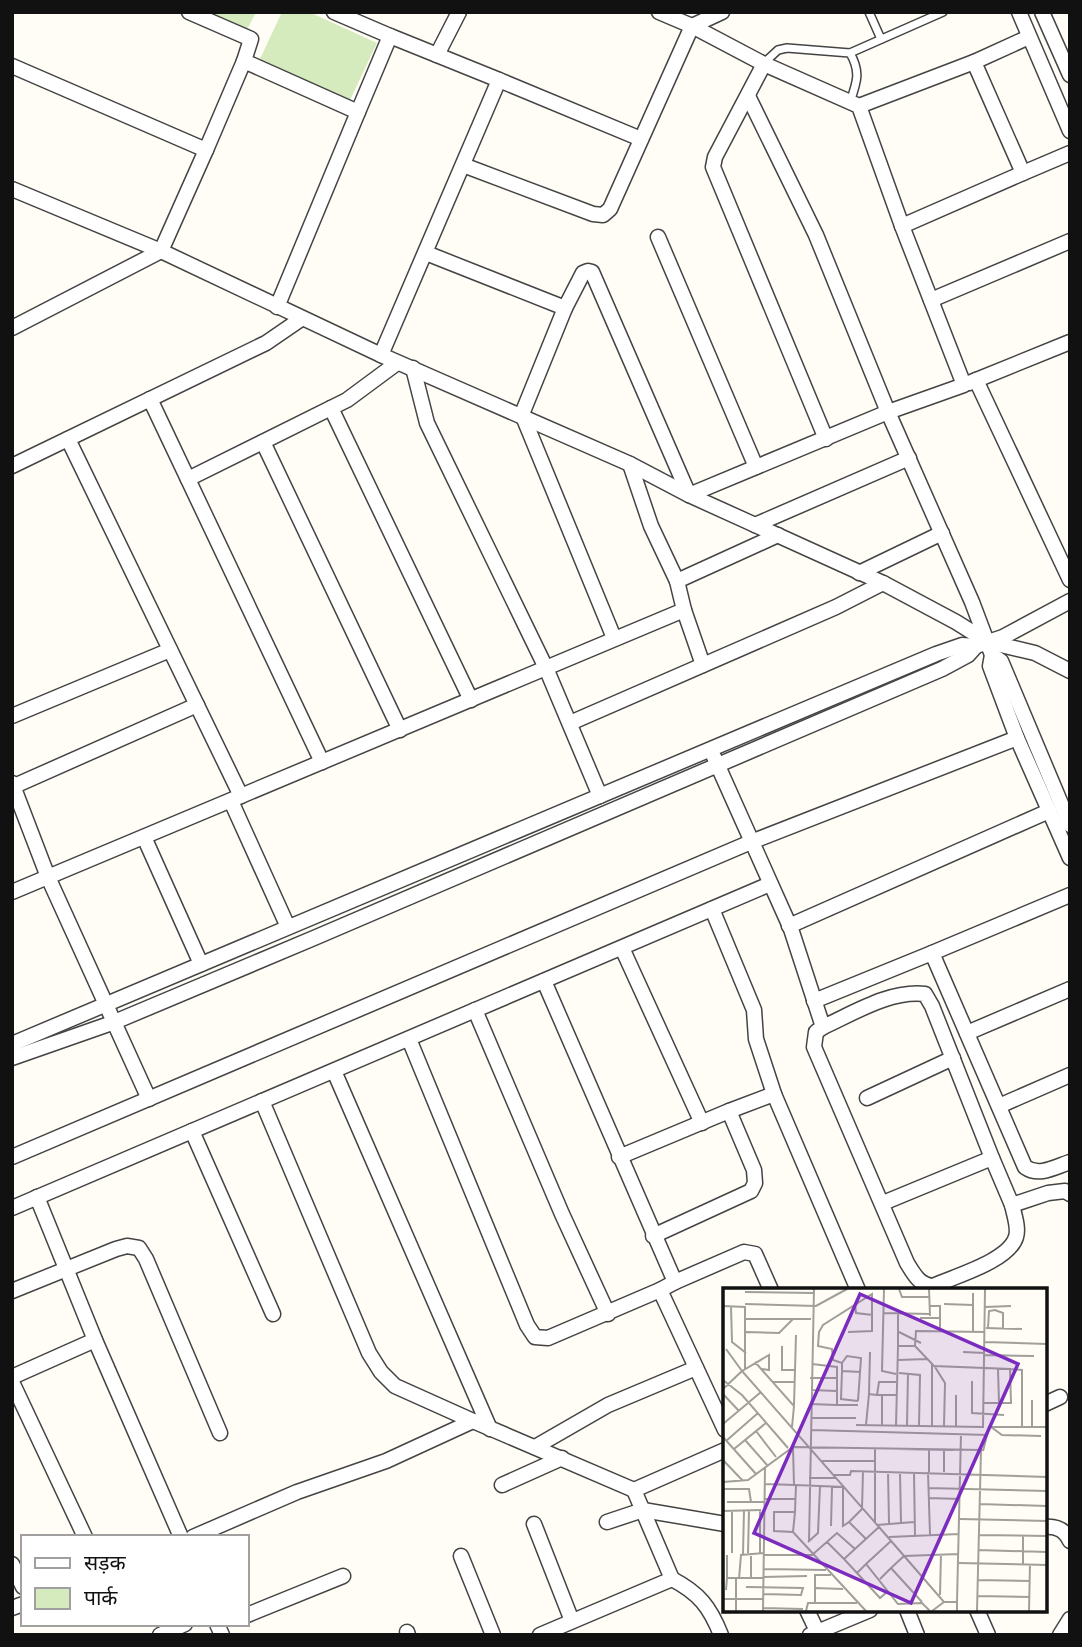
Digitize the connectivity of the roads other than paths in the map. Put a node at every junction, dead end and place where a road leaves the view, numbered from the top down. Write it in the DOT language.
graph roads {
  1 [pos="189,12"];
  2 [pos="334,12"];
  3 [pos="459,12"];
  4 [pos="659,12"];
  5 [pos="722,12"];
  6 [pos="869,12"];
  7 [pos="943,12"];
  8 [pos="1019,12"];
  9 [pos="1042,12"];
  10 [pos="692,26"];
  11 [pos="390,36"];
  12 [pos="1029,37"];
  13 [pos="881,39"];
  14 [pos="850,53"];
  15 [pos="437,55"];
  16 [pos="243,61"];
  17 [pos="974,62"];
  18 [pos="764,64"];
  19 [pos="12,66"];
  20 [pos="1070,75"];
  21 [pos="499,80"];
  22 [pos="748,96"];
  23 [pos="855,104"];
  24 [pos="358,112"];
  25 [pos="1070,131"];
  26 [pos="641,139"];
  27 [pos="206,150"];
  28 [pos="1070,153"];
  29 [pos="463,165"];
  30 [pos="1023,173"];
  31 [pos="12,189"];
  32 [pos="902,226"];
  33 [pos="658,237"];
  34 [pos="1070,241"];
  35 [pos="161,251"];
  36 [pos="426,253"];
  37 [pos="931,300"];
  38 [pos="277,307"];
  39 [pos="565,308"];
  40 [pos="301,319"];
  41 [pos="12,328"];
  42 [pos="1070,342"];
  43 [pos="381,355"];
  44 [pos="397,363"];
  45 [pos="413,369"];
  46 [pos="970,383"];
  47 [pos="150,399"];
  48 [pos="331,408"];
  49 [pos="888,412"];
  50 [pos="522,414"];
  51 [pos="68,439"];
  52 [pos="826,439"];
  53 [pos="263,442"];
  54 [pos="909,458"];
  55 [pos="631,464"];
  56 [pos="12,466"];
  57 [pos="756,467"];
  58 [pos="188,479"];
  59 [pos="689,495"];
  60 [pos="755,525"];
  61 [pos="942,533"];
  62 [pos="778,535"];
  63 [pos="859,573"];
  64 [pos="1070,580"];
  65 [pos="677,581"];
  66 [pos="883,583"];
  67 [pos="1070,601"];
  68 [pos="684,610"];
  69 [pos="614,638"];
  70 [pos="985,648"];
  71 [pos="170,650"];
  72 [pos="703,666"];
  73 [pos="546,668"];
  74 [pos="1070,671"];
  75 [pos="471,700"];
  76 [pos="197,705"];
  77 [pos="12,716"];
  78 [pos="570,723"];
  79 [pos="400,730"];
  80 [pos="1017,738"];
  81 [pos="710,750"];
  82 [pos="322,762"];
  83 [pos="717,766"];
  84 [pos="13,786"];
  85 [pos="600,796"];
  86 [pos="236,798"];
  87 [pos="1049,811"];
  88 [pos="1070,825"];
  89 [pos="144,837"];
  90 [pos="751,842"];
  91 [pos="1070,858"];
  92 [pos="48,877"];
  93 [pos="770,884"];
  94 [pos="12,891"];
  95 [pos="1070,895"];
  96 [pos="712,909"];
  97 [pos="789,926"];
  98 [pos="288,928"];
  99 [pos="622,947"];
  100 [pos="932,953"];
  101 [pos="201,964"];
  102 [pos="544,981"];
  103 [pos="1070,989"];
  104 [pos="814,1001"];
  105 [pos="105,1005"];
  106 [pos="475,1010"];
  107 [pos="112,1023"];
  108 [pos="823,1027"];
  109 [pos="967,1033"];
  110 [pos="409,1039"];
  111 [pos="12,1044"];
  112 [pos="12,1058"];
  113 [pos="953,1058"];
  114 [pos="334,1070"];
  115 [pos="1070,1074"];
  116 [pos="774,1094"];
  117 [pos="867,1098"];
  118 [pos="149,1099"];
  119 [pos="262,1101"];
  120 [pos="999,1106"];
  121 [pos="729,1111"];
  122 [pos="702,1123"];
  123 [pos="191,1131"];
  124 [pos="12,1157"];
  125 [pos="619,1157"];
  126 [pos="992,1158"];
  127 [pos="1070,1162"];
  128 [pos="1070,1194"];
  129 [pos="37,1197"];
  130 [pos="883,1203"];
  131 [pos="1012,1205"];
  132 [pos="12,1208"];
  133 [pos="653,1236"];
  134 [pos="66,1268"];
  135 [pos="675,1282"];
  136 [pos="770,1288"];
  137 [pos="857,1288"];
  138 [pos="660,1290"];
  139 [pos="12,1291"];
  140 [pos="273,1314"];
  141 [pos="608,1314"];
  142 [pos="95,1340"];
  143 [pos="696,1368"];
  144 [pos="12,1377"];
  145 [pos="12,1382"];
  146 [pos="1060,1397"];
  147 [pos="1047,1403"];
  148 [pos="473,1421"];
  149 [pos="723,1426"];
  150 [pos="490,1429"];
  151 [pos="220,1433"];
  152 [pos="535,1447"];
  153 [pos="723,1451"];
  154 [pos="562,1458"];
  155 [pos="502,1485"];
  156 [pos="634,1490"];
  157 [pos="643,1510"];
  158 [pos="607,1522"];
  159 [pos="534,1524"];
  160 [pos="723,1524"];
  161 [pos="1047,1527"];
  162 [pos="84,1535"];
  163 [pos="180,1535"];
  164 [pos="199,1535"];
  165 [pos="1070,1541"];
  166 [pos="461,1556"];
  167 [pos="12,1564"];
  168 [pos="343,1576"];
  169 [pos="672,1579"];
  170 [pos="21,1583"];
  171 [pos="808,1612"];
  172 [pos="865,1612"];
  173 [pos="908,1612"];
  174 [pos="978,1612"];
  175 [pos="248,1615"];
  176 [pos="1070,1619"];
  177 [pos="572,1621"];
  178 [pos="180,1626"];
  179 [pos="813,1633"];
  180 [pos="160,1635"];
  181 [pos="493,1635"];
  182 [pos="540,1635"];
  183 [pos="721,1635"];
  184 [pos="917,1635"];
  185 [pos="988,1635"];
  186 [pos="1060,1635"];
  1 -- 16 [label="street"];
  2 -- 11 [label="street"];
  3 -- 15 [label="street"];
  4 -- 10 [label="street"];
  5 -- 10 [label="street"];
  6 -- 13 [label="lane"];
  7 -- 13 [label="lane"];
  8 -- 12 [label="street"];
  9 -- 20 [label="street"];
  10 -- 18 [label="street"];
  10 -- 26 [label="street"];
  11 -- 15 [label="street"];
  11 -- 24 [label="street"];
  12 -- 17 [label="street"];
  12 -- 25 [label="street"];
  13 -- 14 [label="lane"];
  14 -- 18 [label="lane"];
  14 -- 23 [label="lane"];
  15 -- 21 [label="street"];
  16 -- 24 [label="street"];
  16 -- 27 [label="street"];
  17 -- 23 [label="street"];
  17 -- 30 [label="street"];
  18 -- 22 [label="street"];
  18 -- 23 [label="street"];
  19 -- 27 [label="street"];
  21 -- 26 [label="street"];
  21 -- 29 [label="street"];
  22 -- 49 [label="street"];
  22 -- 52 [label="street"];
  23 -- 32 [label="street"];
  24 -- 38 [label="street"];
  26 -- 29 [label="street"];
  27 -- 35 [label="street"];
  28 -- 30 [label="street"];
  29 -- 36 [label="street"];
  30 -- 32 [label="street"];
  31 -- 35 [label="street"];
  32 -- 37 [label="street"];
  33 -- 57 [label="street"];
  34 -- 37 [label="street"];
  35 -- 38 [label="street"];
  35 -- 41 [label="street"];
  36 -- 39 [label="street"];
  36 -- 43 [label="street"];
  37 -- 46 [label="street"];
  38 -- 40 [label="street"];
  39 -- 50 [label="street"];
  39 -- 59 [label="street"];
  40 -- 43 [label="street"];
  40 -- 47 [label="street"];
  42 -- 46 [label="street"];
  43 -- 44 [label="street"];
  44 -- 45 [label="street"];
  44 -- 48 [label="street"];
  45 -- 50 [label="street"];
  45 -- 73 [label="street"];
  46 -- 49 [label="street"];
  46 -- 64 [label="street"];
  47 -- 51 [label="street"];
  47 -- 58 [label="street"];
  48 -- 53 [label="street"];
  48 -- 75 [label="street"];
  49 -- 52 [label="street"];
  49 -- 54 [label="street"];
  50 -- 55 [label="street"];
  50 -- 69 [label="street"];
  51 -- 56 [label="street"];
  51 -- 71 [label="street"];
  52 -- 57 [label="street"];
  53 -- 58 [label="street"];
  53 -- 79 [label="street"];
  54 -- 60 [label="street"];
  54 -- 61 [label="street"];
  55 -- 59 [label="street"];
  55 -- 65 [label="street"];
  57 -- 59 [label="street"];
  58 -- 82 [label="street"];
  59 -- 60 [label="street"];
  60 -- 62 [label="street"];
  61 -- 63 [label="street"];
  61 -- 70 [label="street"];
  62 -- 63 [label="street"];
  62 -- 65 [label="street"];
  63 -- 66 [label="street"];
  65 -- 68 [label="street"];
  66 -- 70 [label="street"];
  66 -- 72 [label="street"];
  67 -- 70 [label="street"];
  68 -- 69 [label="street"];
  68 -- 72 [label="street"];
  69 -- 73 [label="street"];
  70 -- 74 [label="street"];
  70 -- 80 [label="street"];
  70 -- 81 [label="street"];
  70 -- 83 [label="street"];
  70 -- 88 [label="street"];
  71 -- 76 [label="street"];
  71 -- 77 [label="street"];
  72 -- 78 [label="street"];
  73 -- 75 [label="street"];
  73 -- 78 [label="street"];
  75 -- 79 [label="street"];
  76 -- 84 [label="street"];
  76 -- 86 [label="street"];
  78 -- 85 [label="street"];
  79 -- 82 [label="street"];
  80 -- 87 [label="street"];
  80 -- 90 [label="street"];
  81 -- 83 [label="street"];
  81 -- 85 [label="street"];
  82 -- 86 [label="street"];
  83 -- 90 [label="street"];
  83 -- 107 [label="street"];
  84 -- 92 [label="street"];
  85 -- 98 [label="street"];
  86 -- 89 [label="street"];
  86 -- 98 [label="street"];
  87 -- 91 [label="street"];
  87 -- 97 [label="street"];
  89 -- 92 [label="street"];
  89 -- 101 [label="street"];
  90 -- 93 [label="street"];
  90 -- 118 [label="street"];
  92 -- 94 [label="street"];
  92 -- 105 [label="street"];
  93 -- 96 [label="street"];
  93 -- 97 [label="street"];
  95 -- 100 [label="street"];
  96 -- 99 [label="street"];
  96 -- 116 [label="street"];
  97 -- 104 [label="street"];
  98 -- 101 [label="street"];
  99 -- 102 [label="street"];
  99 -- 122 [label="street"];
  100 -- 104 [label="street"];
  100 -- 109 [label="street"];
  101 -- 105 [label="street"];
  102 -- 106 [label="street"];
  102 -- 125 [label="street"];
  103 -- 109 [label="street"];
  104 -- 108 [label="street"];
  105 -- 107 [label="street"];
  105 -- 111 [label="street"];
  106 -- 110 [label="street"];
  106 -- 141 [label="street"];
  107 -- 112 [label="street"];
  107 -- 118 [label="street"];
  108 -- 113 [label="street"];
  108 -- 130 [label="street"];
  109 -- 120 [label="street"];
  110 -- 114 [label="street"];
  110 -- 141 [label="street"];
  113 -- 117 [label="street"];
  113 -- 126 [label="street"];
  114 -- 119 [label="street"];
  114 -- 150 [label="street"];
  115 -- 120 [label="street"];
  116 -- 121 [label="street"];
  116 -- 137 [label="street"];
  118 -- 124 [label="street"];
  119 -- 123 [label="street"];
  119 -- 148 [label="street"];
  120 -- 127 [label="street"];
  121 -- 122 [label="street"];
  121 -- 133 [label="street"];
  122 -- 125 [label="street"];
  123 -- 129 [label="street"];
  123 -- 140 [label="street"];
  125 -- 133 [label="street"];
  126 -- 130 [label="street"];
  126 -- 131 [label="street"];
  128 -- 131 [label="street"];
  129 -- 132 [label="street"];
  129 -- 134 [label="street"];
  130 -- 131 [label="street"];
  133 -- 135 [label="street"];
  134 -- 139 [label="street"];
  134 -- 142 [label="street"];
  134 -- 151 [label="street"];
  135 -- 136 [label="street"];
  135 -- 138 [label="street"];
  138 -- 141 [label="street"];
  138 -- 143 [label="street"];
  142 -- 144 [label="street"];
  142 -- 163 [label="street"];
  143 -- 149 [label="street"];
  143 -- 152 [label="street"];
  145 -- 162 [label="street"];
  146 -- 147 [label="street"];
  148 -- 150 [label="street"];
  148 -- 164 [label="street"];
  150 -- 152 [label="street"];
  152 -- 154 [label="street"];
  153 -- 156 [label="street"];
  154 -- 155 [label="street"];
  154 -- 156 [label="street"];
  156 -- 157 [label="street"];
  157 -- 158 [label="street"];
  157 -- 160 [label="street"];
  157 -- 169 [label="street"];
  159 -- 177 [label="street"];
  161 -- 165 [label="street"];
  166 -- 181 [label="street"];
  167 -- 170 [label="street"];
  168 -- 175 [label="street"];
  169 -- 177 [label="street"];
  169 -- 183 [label="street"];
  171 -- 179 [label="street"];
  172 -- 179 [label="street"];
  173 -- 184 [label="street"];
  174 -- 185 [label="street"];
  176 -- 186 [label="street"];
  177 -- 182 [label="street"];
  178 -- 180 [label="street"];
}
